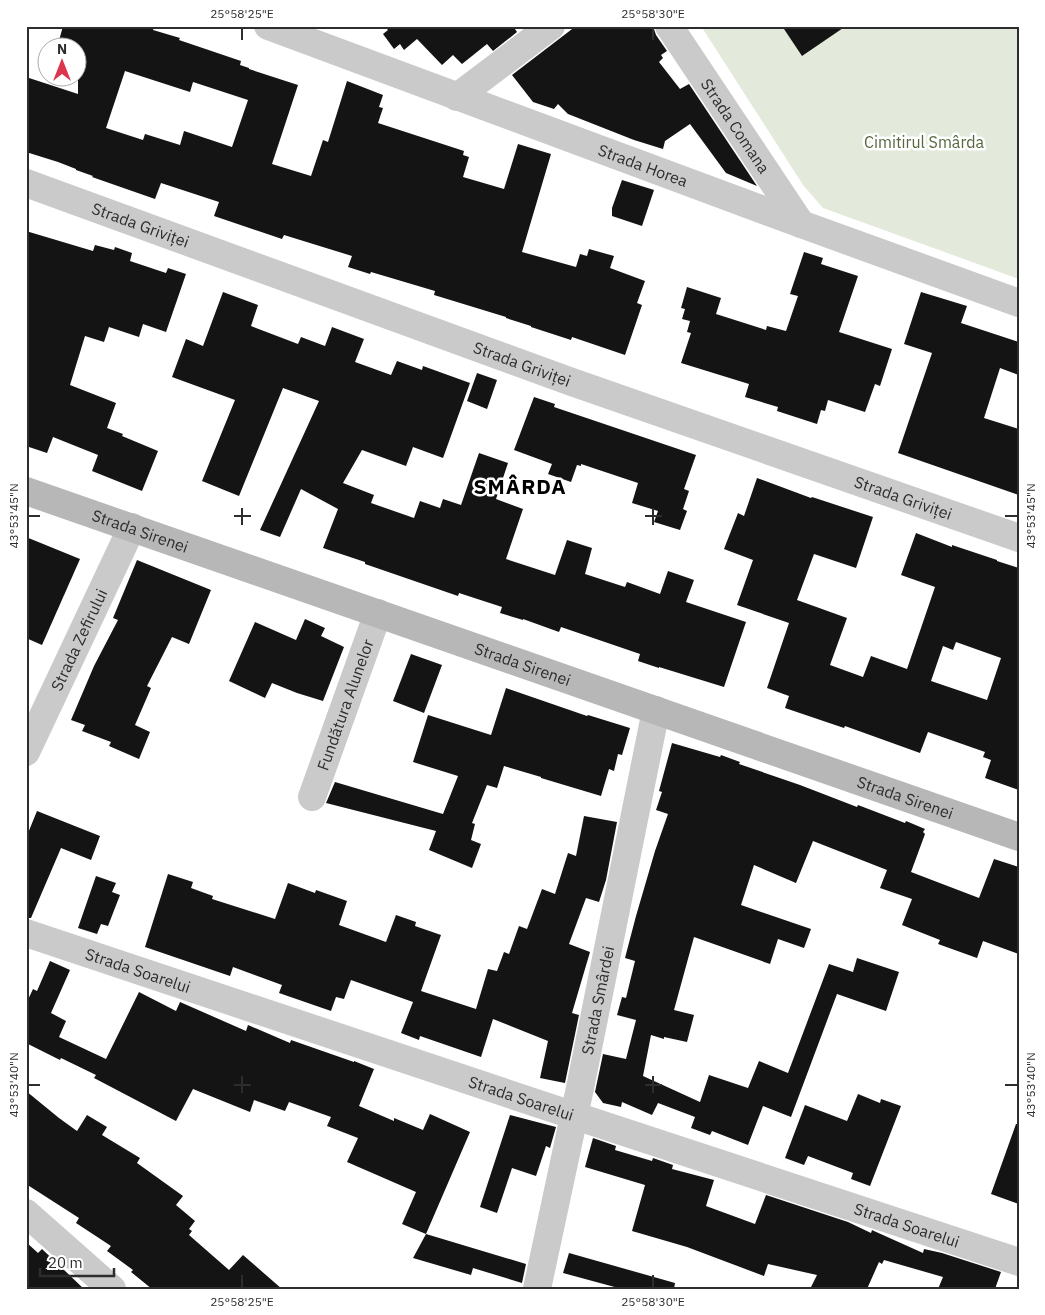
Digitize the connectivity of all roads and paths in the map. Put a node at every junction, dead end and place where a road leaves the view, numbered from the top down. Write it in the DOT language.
graph roads {
  1 [pos="268,26"];
  2 [pos="551,26"];
  3 [pos="670,26"];
  4 [pos="458,97"];
  5 [pos="26,183"];
  6 [pos="801,224"];
  7 [pos="1019,303"];
  8 [pos="26,491"];
  9 [pos="132,527"];
  10 [pos="1019,538"];
  11 [pos="378,613"];
  12 [pos="656,710"];
  13 [pos="26,752"];
  14 [pos="312,797"];
  15 [pos="1019,837"];
  16 [pos="26,933"];
  17 [pos="574,1116"];
  18 [pos="26,1213"];
  19 [pos="1019,1262"];
  20 [pos="112,1289"];
  21 [pos="537,1289"];
  1 -- 4 [label="street, Strada Horea"];
  2 -- 4 [label="street"];
  3 -- 6 [label="street, Strada Comana"];
  4 -- 6 [label="street, Strada Horea"];
  5 -- 10 [label="street, Strada Griviței"];
  6 -- 7 [label="street, Strada Horea"];
  8 -- 9 [label="street, Strada Sirenei"];
  9 -- 11 [label="street, Strada Sirenei"];
  9 -- 13 [label="street, Strada Zefirului"];
  11 -- 12 [label="street, Strada Sirenei"];
  11 -- 14 [label="street, Fundătura Alunelor"];
  12 -- 15 [label="street, Strada Sirenei"];
  12 -- 17 [label="street, Strada Smârdei"];
  16 -- 17 [label="street, Strada Soarelui"];
  17 -- 19 [label="street, Strada Soarelui"];
  17 -- 21 [label="street, Strada Smârdei"];
  18 -- 20 [label="street"];
}
